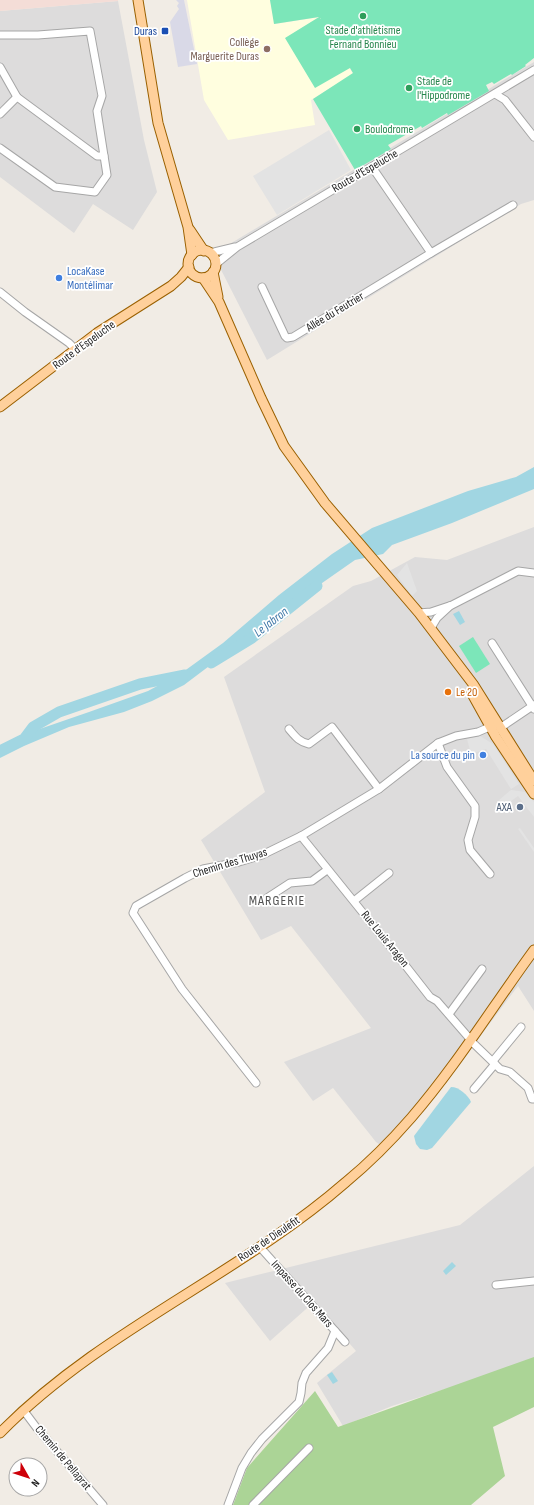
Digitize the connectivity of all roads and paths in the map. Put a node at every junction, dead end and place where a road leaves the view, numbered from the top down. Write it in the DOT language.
graph roads {
  1 [pos="138,0"];
  2 [pos="0,35"];
  3 [pos="0,67"];
  4 [pos="534,70"];
  5 [pos="496,94"];
  6 [pos="17,97"];
  7 [pos="0,114"];
  8 [pos="534,137"];
  9 [pos="0,148"];
  10 [pos="104,156"];
  11 [pos="372,167"];
  12 [pos="513,205"];
  13 [pos="188,227"];
  14 [pos="237,247"];
  15 [pos="207,252"];
  16 [pos="431,253"];
  17 [pos="192,255"];
  18 [pos="189,267"];
  19 [pos="215,268"];
  20 [pos="199,277"];
  21 [pos="171,286"];
  22 [pos="262,287"];
  23 [pos="0,292"];
  24 [pos="219,302"];
  25 [pos="75,349"];
  26 [pos="0,407"];
  27 [pos="534,573"];
  28 [pos="452,605"];
  29 [pos="418,613"];
  30 [pos="431,628"];
  31 [pos="492,643"];
  32 [pos="444,646"];
  33 [pos="533,707"];
  34 [pos="490,726"];
  35 [pos="500,728"];
  36 [pos="289,729"];
  37 [pos="438,743"];
  38 [pos="515,752"];
  39 [pos="534,781"];
  40 [pos="379,789"];
  41 [pos="534,794"];
  42 [pos="301,836"];
  43 [pos="327,870"];
  44 [pos="389,873"];
  45 [pos="490,874"];
  46 [pos="267,898"];
  47 [pos="354,901"];
  48 [pos="534,950"];
  49 [pos="534,957"];
  50 [pos="482,969"];
  51 [pos="497,1002"];
  52 [pos="449,1014"];
  53 [pos="521,1027"];
  54 [pos="470,1040"];
  55 [pos="494,1062"];
  56 [pos="256,1083"];
  57 [pos="474,1089"];
  58 [pos="534,1099"];
  59 [pos="260,1246"];
  60 [pos="534,1281"];
  61 [pos="496,1285"];
  62 [pos="335,1331"];
  63 [pos="345,1342"];
  64 [pos="24,1410"];
  65 [pos="0,1433"];
  66 [pos="309,1448"];
  67 [pos="103,1505"];
  68 [pos="228,1505"];
  69 [pos="253,1505"];
  1 -- 13 [label="main road"];
  2 -- 10 [label="street"];
  3 -- 6 [label="street"];
  4 -- 5 [label="street, Route d'Espeluche"];
  5 -- 8 [label="street"];
  5 -- 11 [label="street, Route d'Espeluche"];
  6 -- 7 [label="street"];
  6 -- 10 [label="street"];
  9 -- 10 [label="street"];
  11 -- 14 [label="street, Route d'Espeluche"];
  11 -- 16 [label="street"];
  12 -- 16 [label="street, Allée du Feutrier"];
  13 -- 15 [label="main road"];
  13 -- 17 [label="main road"];
  14 -- 15 [label="street, Route d'Espeluche"];
  14 -- 19 [label="street, Route d'Espeluche"];
  15 -- 17 [label="main road"];
  15 -- 19 [label="main road"];
  16 -- 22 [label="street, Allée du Feutrier"];
  17 -- 18 [label="main road"];
  18 -- 20 [label="main road"];
  18 -- 21 [label="main road, Route d'Espeluche"];
  19 -- 20 [label="main road"];
  19 -- 24 [label="main road"];
  20 -- 21 [label="main road, Route d'Espeluche"];
  20 -- 24 [label="main road"];
  21 -- 25 [label="main road, Route d'Espeluche"];
  23 -- 25 [label="street"];
  24 -- 29 [label="main road"];
  25 -- 26 [label="main road, Route d'Espeluche"];
  27 -- 28 [label="street"];
  28 -- 29 [label="street"];
  28 -- 30 [label="street"];
  29 -- 30 [label="main road"];
  30 -- 32 [label="main road"];
  31 -- 33 [label="street"];
  32 -- 34 [label="main road"];
  32 -- 35 [label="main road"];
  33 -- 35 [label="street"];
  34 -- 37 [label="street, Chemin des Thuyas"];
  34 -- 38 [label="street"];
  34 -- 41 [label="main road"];
  35 -- 38 [label="main road"];
  36 -- 40 [label="street"];
  37 -- 40 [label="street, Chemin des Thuyas"];
  37 -- 45 [label="street"];
  38 -- 39 [label="main road"];
  40 -- 42 [label="street, Chemin des Thuyas"];
  42 -- 43 [label="street, Rue Louis Aragon"];
  42 -- 56 [label="street, Chemin des Thuyas"];
  43 -- 46 [label="street"];
  43 -- 47 [label="street, Rue Louis Aragon"];
  44 -- 47 [label="street"];
  47 -- 52 [label="street, Rue Louis Aragon"];
  48 -- 51 [label="main road, Route de Dieulefit"];
  49 -- 51 [label="main road, Route de Dieulefit"];
  50 -- 52 [label="street"];
  51 -- 54 [label="main road, Route de Dieulefit"];
  52 -- 54 [label="street, Rue Louis Aragon"];
  53 -- 55 [label="street"];
  54 -- 55 [label="street, Rue Louis Aragon"];
  54 -- 59 [label="main road, Route de Dieulefit"];
  55 -- 57 [label="street"];
  55 -- 58 [label="street, Rue Louis Aragon"];
  59 -- 62 [label="street, Impasse du Clos Mars"];
  59 -- 64 [label="main road, Route de Dieulefit"];
  60 -- 61 [label="street"];
  62 -- 63 [label="street, Impasse du Clos Mars"];
  62 -- 68 [label="street"];
  64 -- 65 [label="main road, Route de Dieulefit"];
  64 -- 67 [label="street, Chemin de Pellaprat"];
  66 -- 69 [label="street"];
}
